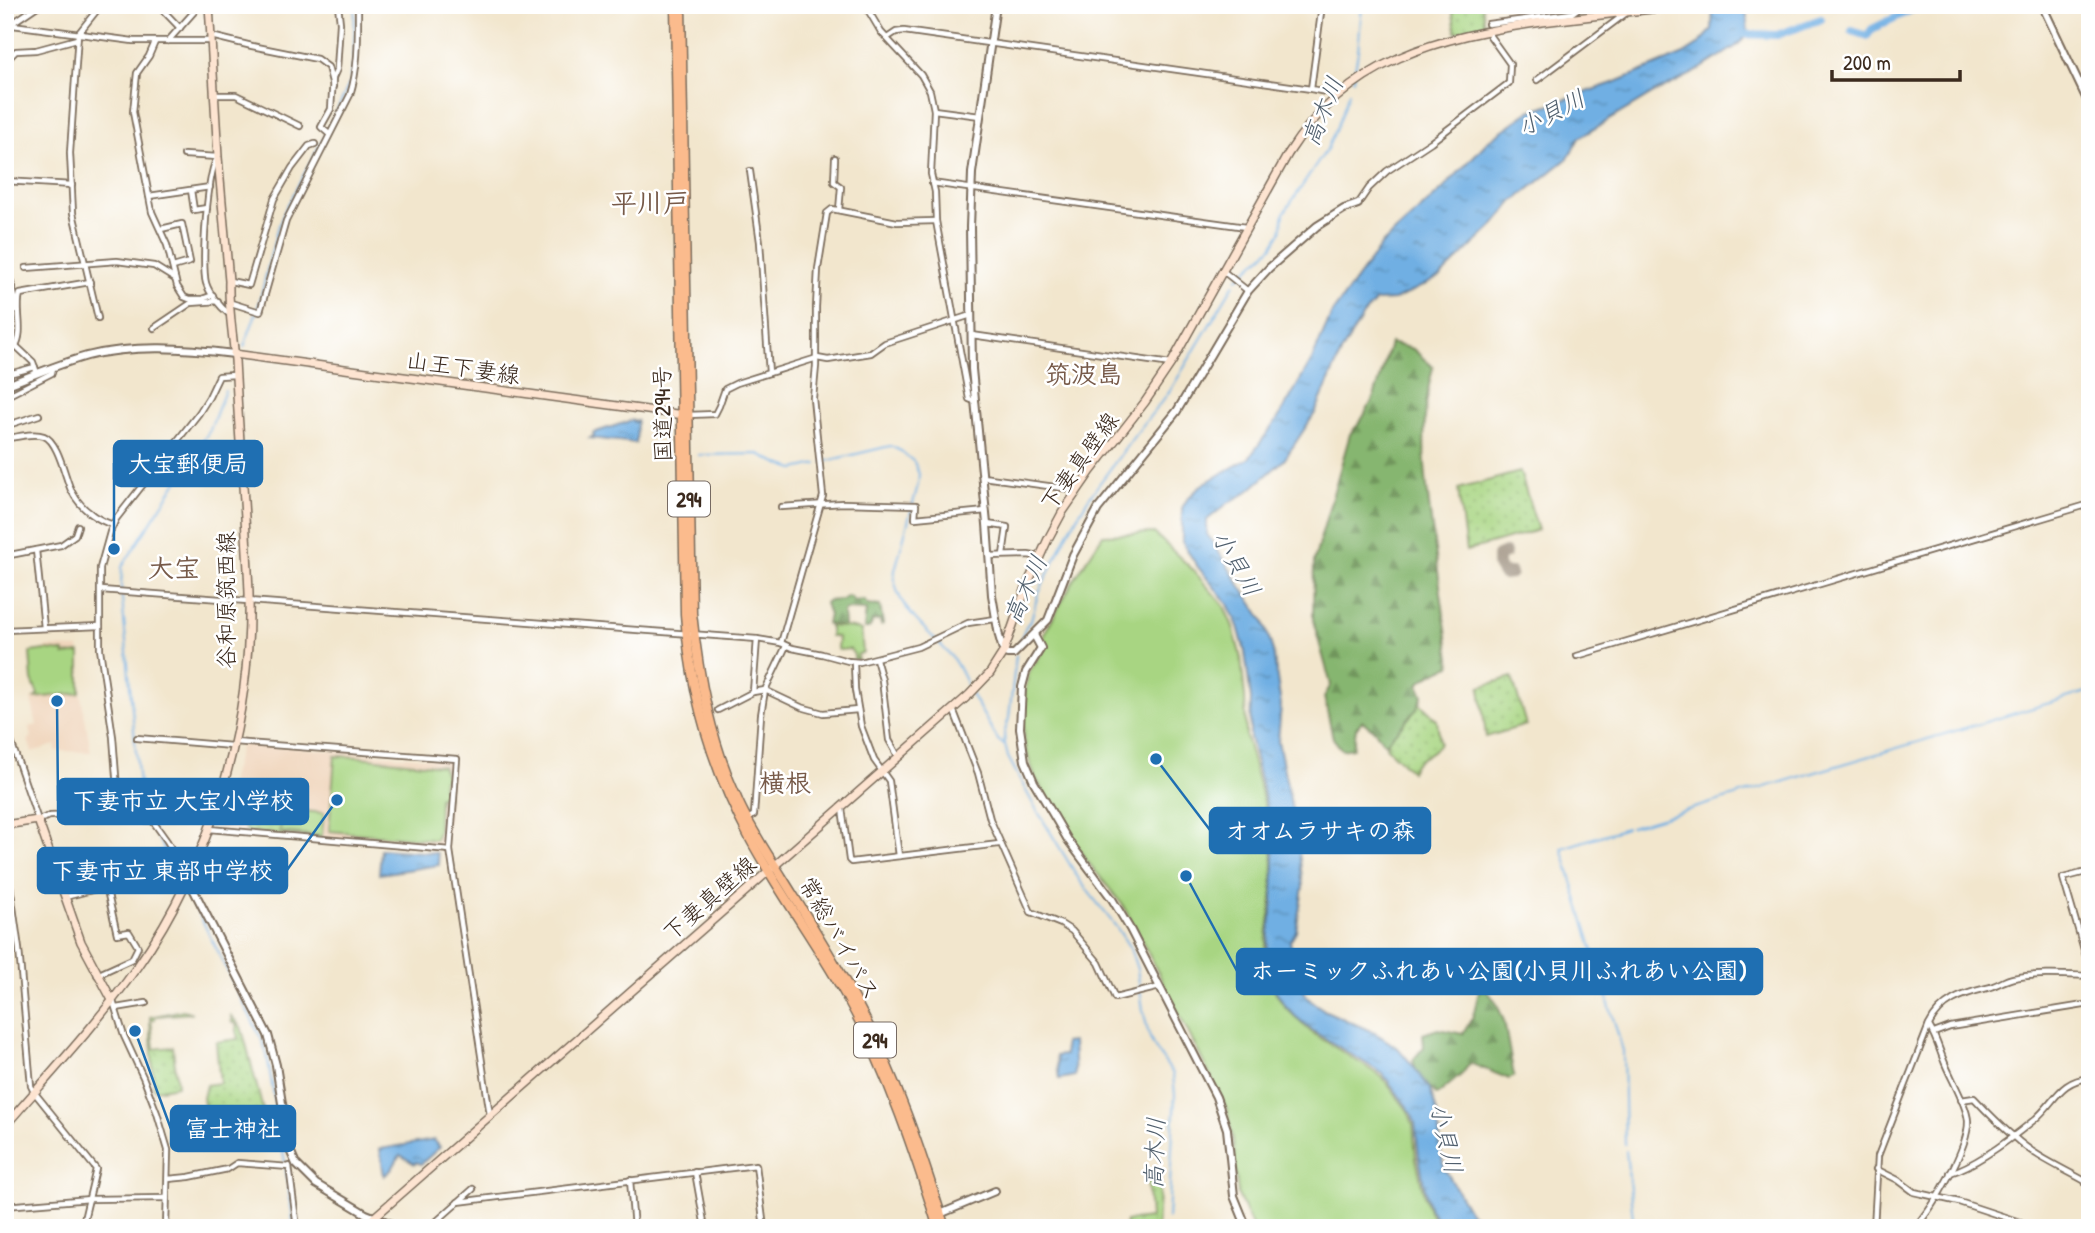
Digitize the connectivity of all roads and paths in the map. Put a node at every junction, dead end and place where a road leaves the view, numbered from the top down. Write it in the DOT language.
graph roads {
  1 [pos="39,5"];
  2 [pos="101,5"];
  3 [pos="158,5"];
  4 [pos="200,5"];
  5 [pos="209,5"];
  6 [pos="338,5"];
  7 [pos="358,5"];
  8 [pos="675,5"];
  9 [pos="681,5"];
  10 [pos="865,5"];
  11 [pos="996,5"];
  12 [pos="1322,5"];
  13 [pos="1583,5"];
  14 [pos="1685,5"];
  15 [pos="2042,5"];
  16 [pos="1634,9"];
  17 [pos="8,24"];
  18 [pos="180,28"];
  19 [pos="1488,28"];
  20 [pos="78,36"];
  21 [pos="210,38"];
  22 [pos="887,38"];
  23 [pos="167,41"];
  24 [pos="155,42"];
  25 [pos="990,44"];
  26 [pos="5,62"];
  27 [pos="5,69"];
  28 [pos="5,79"];
  29 [pos="1538,80"];
  30 [pos="333,86"];
  31 [pos="1311,89"];
  32 [pos="214,95"];
  33 [pos="1339,95"];
  34 [pos="2090,106"];
  35 [pos="934,110"];
  36 [pos="980,117"];
  37 [pos="300,126"];
  38 [pos="329,134"];
  39 [pos="314,144"];
  40 [pos="184,155"];
  41 [pos="218,157"];
  42 [pos="835,158"];
  43 [pos="5,163"];
  44 [pos="750,171"];
  45 [pos="6,181"];
  46 [pos="932,183"];
  47 [pos="72,185"];
  48 [pos="210,187"];
  49 [pos="191,190"];
  50 [pos="971,190"];
  51 [pos="5,193"];
  52 [pos="149,196"];
  53 [pos="1357,204"];
  54 [pos="207,208"];
  55 [pos="839,210"];
  56 [pos="936,221"];
  57 [pos="1247,227"];
  58 [pos="161,229"];
  59 [pos="86,262"];
  60 [pos="173,267"];
  61 [pos="26,268"];
  62 [pos="5,271"];
  63 [pos="1225,273"];
  64 [pos="175,279"];
  65 [pos="229,281"];
  66 [pos="90,282"];
  67 [pos="1248,291"];
  68 [pos="20,294"];
  69 [pos="13,295"];
  70 [pos="214,295"];
  71 [pos="218,301"];
  72 [pos="228,302"];
  73 [pos="17,314"];
  74 [pos="229,314"];
  75 [pos="971,316"];
  76 [pos="98,318"];
  77 [pos="953,321"];
  78 [pos="155,328"];
  79 [pos="972,335"];
  80 [pos="16,345"];
  81 [pos="5,349"];
  82 [pos="234,354"];
  83 [pos="817,358"];
  84 [pos="1171,364"];
  85 [pos="53,367"];
  86 [pos="36,370"];
  87 [pos="769,373"];
  88 [pos="5,375"];
  89 [pos="235,375"];
  90 [pos="5,386"];
  91 [pos="5,397"];
  92 [pos="974,401"];
  93 [pos="39,415"];
  94 [pos="685,415"];
  95 [pos="5,426"];
  96 [pos="5,439"];
  97 [pos="982,477"];
  98 [pos="1077,492"];
  99 [pos="821,503"];
  100 [pos="2090,504"];
  101 [pos="780,507"];
  102 [pos="986,511"];
  103 [pos="987,524"];
  104 [pos="113,525"];
  105 [pos="78,526"];
  106 [pos="36,550"];
  107 [pos="1003,555"];
  108 [pos="5,556"];
  109 [pos="989,556"];
  110 [pos="1040,557"];
  111 [pos="101,590"];
  112 [pos="249,601"];
  113 [pos="995,619"];
  114 [pos="100,625"];
  115 [pos="44,628"];
  116 [pos="5,630"];
  117 [pos="690,634"];
  118 [pos="1034,635"];
  119 [pos="757,639"];
  120 [pos="783,645"];
  121 [pos="1004,652"];
  122 [pos="1577,656"];
  123 [pos="876,659"];
  124 [pos="854,662"];
  125 [pos="765,690"];
  126 [pos="753,692"];
  127 [pos="953,709"];
  128 [pos="718,710"];
  129 [pos="858,710"];
  130 [pos="5,724"];
  131 [pos="137,738"];
  132 [pos="234,744"];
  133 [pos="898,756"];
  134 [pos="882,771"];
  135 [pos="842,806"];
  136 [pos="116,808"];
  137 [pos="38,820"];
  138 [pos="748,820"];
  139 [pos="5,825"];
  140 [pos="209,829"];
  141 [pos="999,844"];
  142 [pos="450,850"];
  143 [pos="899,856"];
  144 [pos="772,868"];
  145 [pos="2090,871"];
  146 [pos="5,873"];
  147 [pos="188,879"];
  148 [pos="64,897"];
  149 [pos="802,923"];
  150 [pos="2090,970"];
  151 [pos="97,975"];
  152 [pos="2090,976"];
  153 [pos="1160,987"];
  154 [pos="112,1000"];
  155 [pos="146,1003"];
  156 [pos="2090,1004"];
  157 [pos="116,1008"];
  158 [pos="1929,1025"];
  159 [pos="2090,1025"];
  160 [pos="1934,1033"];
  161 [pos="2088,1078"];
  162 [pos="34,1092"];
  163 [pos="1961,1100"];
  164 [pos="491,1115"];
  165 [pos="5,1126"];
  166 [pos="2012,1136"];
  167 [pos="289,1166"];
  168 [pos="1876,1170"];
  169 [pos="695,1172"];
  170 [pos="1950,1173"];
  171 [pos="168,1179"];
  172 [pos="630,1180"];
  173 [pos="473,1188"];
  174 [pos="995,1191"];
  175 [pos="2090,1196"];
  176 [pos="1938,1197"];
  177 [pos="167,1198"];
  178 [pos="90,1199"];
  179 [pos="458,1202"];
  180 [pos="5,1206"];
  181 [pos="940,1214"];
  182 [pos="373,1217"];
  183 [pos="82,1228"];
  184 [pos="166,1228"];
  185 [pos="297,1228"];
  186 [pos="362,1228"];
  187 [pos="374,1228"];
  188 [pos="402,1228"];
  189 [pos="429,1228"];
  190 [pos="634,1228"];
  191 [pos="705,1228"];
  192 [pos="764,1228"];
  193 [pos="938,1228"];
  194 [pos="945,1228"];
  195 [pos="1247,1228"];
  196 [pos="1874,1228"];
  197 [pos="1915,1228"];
  198 [pos="2038,1228"];
  1 -- 17 [label="street"];
  2 -- 20 [label="street"];
  3 -- 18 [label="street"];
  4 -- 18 [label="street"];
  5 -- 21 [label="main road, 谷和原筑西線"];
  6 -- 30 [label="street"];
  7 -- 38 [label="street"];
  8 -- 94 [label="highway, 国道294号 / 294"];
  9 -- 94 [label="highway, 国道294号 / 294"];
  10 -- 22 [label="street"];
  11 -- 25 [label="street"];
  12 -- 31 [label="street"];
  13 -- 19 [label="street"];
  14 -- 16 [label="main road, 下妻真壁線"];
  15 -- 34 [label="street"];
  16 -- 19 [label="main road, 下妻真壁線"];
  16 -- 29 [label="street"];
  17 -- 20 [label="street"];
  18 -- 23 [label="street"];
  19 -- 33 [label="main road, 下妻真壁線"];
  19 -- 53 [label="street"];
  20 -- 24 [label="street"];
  20 -- 26 [label="street"];
  20 -- 47 [label="street"];
  21 -- 23 [label="street"];
  21 -- 30 [label="street"];
  21 -- 32 [label="main road, 谷和原筑西線"];
  22 -- 25 [label="street"];
  22 -- 35 [label="street"];
  23 -- 24 [label="street"];
  24 -- 52 [label="street"];
  25 -- 31 [label="street"];
  25 -- 36 [label="street"];
  27 -- 28 [label="street"];
  30 -- 38 [label="street"];
  31 -- 33 [label="street"];
  32 -- 37 [label="street"];
  32 -- 41 [label="main road, 谷和原筑西線"];
  33 -- 57 [label="main road, 下妻真壁線"];
  35 -- 36 [label="street"];
  35 -- 46 [label="street"];
  36 -- 50 [label="street"];
  38 -- 72 [label="street"];
  39 -- 65 [label="street"];
  40 -- 41 [label="street"];
  41 -- 48 [label="street"];
  41 -- 65 [label="main road, 谷和原筑西線"];
  42 -- 55 [label="street"];
  43 -- 45 [label="street"];
  44 -- 87 [label="street"];
  45 -- 47 [label="street"];
  45 -- 51 [label="street"];
  46 -- 50 [label="street"];
  46 -- 56 [label="street"];
  47 -- 59 [label="street"];
  48 -- 49 [label="street"];
  48 -- 54 [label="street"];
  49 -- 52 [label="street"];
  49 -- 54 [label="street"];
  50 -- 57 [label="street"];
  50 -- 75 [label="street"];
  52 -- 58 [label="street"];
  53 -- 67 [label="street"];
  54 -- 70 [label="street"];
  55 -- 56 [label="street"];
  55 -- 83 [label="street"];
  56 -- 77 [label="street"];
  57 -- 63 [label="main road, 下妻真壁線"];
  58 -- 60 [label="street"];
  58 -- 60 [label="street"];
  59 -- 61 [label="street"];
  59 -- 64 [label="street"];
  59 -- 66 [label="street"];
  60 -- 64 [label="street"];
  62 -- 69 [label="street"];
  63 -- 67 [label="street"];
  63 -- 84 [label="main road, 下妻真壁線"];
  64 -- 70 [label="street"];
  65 -- 72 [label="main road, 谷和原筑西線"];
  66 -- 68 [label="street"];
  66 -- 76 [label="street"];
  67 -- 118 [label="street"];
  68 -- 69 [label="street"];
  68 -- 73 [label="street"];
  69 -- 73 [label="street"];
  70 -- 71 [label="street"];
  71 -- 74 [label="street"];
  71 -- 78 [label="street"];
  72 -- 74 [label="main road, 谷和原筑西線"];
  73 -- 80 [label="street"];
  74 -- 82 [label="main road, 谷和原筑西線"];
  75 -- 77 [label="street"];
  75 -- 79 [label="street"];
  77 -- 83 [label="street"];
  77 -- 92 [label="street"];
  79 -- 84 [label="street"];
  79 -- 92 [label="street"];
  80 -- 81 [label="street"];
  80 -- 86 [label="street"];
  82 -- 85 [label="street"];
  82 -- 89 [label="main road, 谷和原筑西線"];
  82 -- 94 [label="main road, 山王下妻線"];
  83 -- 87 [label="street"];
  83 -- 99 [label="street"];
  84 -- 98 [label="main road, 下妻真壁線"];
  85 -- 86 [label="street"];
  85 -- 91 [label="street"];
  86 -- 88 [label="street"];
  86 -- 90 [label="street"];
  87 -- 94 [label="street"];
  89 -- 104 [label="street"];
  89 -- 112 [label="main road, 谷和原筑西線"];
  92 -- 97 [label="street"];
  93 -- 95 [label="street"];
  94 -- 117 [label="highway, 国道294号 / 294"];
  96 -- 104 [label="street"];
  97 -- 98 [label="street"];
  97 -- 102 [label="street"];
  98 -- 110 [label="main road, 下妻真壁線"];
  99 -- 101 [label="street"];
  99 -- 102 [label="street"];
  99 -- 120 [label="street"];
  100 -- 122 [label="street"];
  102 -- 103 [label="street"];
  103 -- 107 [label="street"];
  103 -- 109 [label="street"];
  104 -- 111 [label="street"];
  105 -- 106 [label="street"];
  106 -- 108 [label="street"];
  106 -- 115 [label="street"];
  107 -- 109 [label="street"];
  107 -- 110 [label="street"];
  109 -- 113 [label="street"];
  110 -- 121 [label="main road, 下妻真壁線"];
  111 -- 112 [label="street"];
  111 -- 114 [label="street"];
  112 -- 117 [label="street"];
  112 -- 132 [label="main road, 谷和原筑西線"];
  113 -- 121 [label="street"];
  113 -- 123 [label="street"];
  114 -- 115 [label="street"];
  114 -- 136 [label="street"];
  115 -- 116 [label="street"];
  117 -- 119 [label="street"];
  117 -- 138 [label="highway, 国道294号 / 294"];
  117 -- 144 [label="highway, 国道294号 / 294"];
  118 -- 121 [label="street"];
  118 -- 153 [label="street"];
  119 -- 120 [label="street"];
  119 -- 126 [label="street"];
  120 -- 124 [label="street"];
  120 -- 125 [label="street"];
  121 -- 127 [label="main road, 下妻真壁線"];
  123 -- 124 [label="street"];
  123 -- 133 [label="street"];
  124 -- 129 [label="street"];
  125 -- 126 [label="street"];
  125 -- 129 [label="street"];
  125 -- 138 [label="street"];
  126 -- 128 [label="street"];
  127 -- 133 [label="main road, 下妻真壁線"];
  127 -- 141 [label="street"];
  129 -- 134 [label="street"];
  130 -- 137 [label="street"];
  131 -- 132 [label="street"];
  132 -- 140 [label="main road, 谷和原筑西線"];
  132 -- 142 [label="street"];
  133 -- 134 [label="main road, 下妻真壁線"];
  134 -- 135 [label="main road, 下妻真壁線"];
  134 -- 143 [label="street"];
  135 -- 143 [label="street"];
  135 -- 144 [label="main road, 下妻真壁線"];
  136 -- 137 [label="street"];
  136 -- 147 [label="street"];
  137 -- 139 [label="main road"];
  137 -- 148 [label="main road"];
  138 -- 144 [label="highway, 国道294号 / 294"];
  140 -- 142 [label="street"];
  140 -- 147 [label="main road, 谷和原筑西線"];
  141 -- 143 [label="street"];
  141 -- 153 [label="street"];
  142 -- 164 [label="street"];
  144 -- 149 [label="highway, 国道294号 / 294"];
  144 -- 164 [label="main road, 下妻真壁線"];
  144 -- 181 [label="highway, 常総バイパス / 294"];
  145 -- 150 [label="street"];
  146 -- 162 [label="street"];
  147 -- 154 [label="main road, 谷和原筑西線"];
  147 -- 167 [label="street"];
  148 -- 151 [label="main road"];
  148 -- 151 [label="street"];
  149 -- 193 [label="highway, 常総バイパス / 294"];
  151 -- 154 [label="main road"];
  152 -- 158 [label="street"];
  153 -- 195 [label="street"];
  154 -- 157 [label="street"];
  154 -- 162 [label="main road, 谷和原筑西線"];
  155 -- 157 [label="street"];
  156 -- 160 [label="street"];
  157 -- 171 [label="street"];
  158 -- 160 [label="street"];
  158 -- 168 [label="street"];
  159 -- 161 [label="street"];
  160 -- 163 [label="street"];
  161 -- 166 [label="street"];
  162 -- 165 [label="main road, 谷和原筑西線"];
  162 -- 178 [label="street"];
  163 -- 166 [label="street"];
  163 -- 170 [label="street"];
  164 -- 182 [label="main road, 下妻真壁線"];
  166 -- 170 [label="street"];
  166 -- 175 [label="street"];
  167 -- 171 [label="street"];
  167 -- 182 [label="street"];
  167 -- 185 [label="street"];
  168 -- 176 [label="street"];
  168 -- 196 [label="street"];
  169 -- 172 [label="street"];
  169 -- 191 [label="street"];
  169 -- 192 [label="street"];
  170 -- 176 [label="street"];
  171 -- 177 [label="street"];
  172 -- 179 [label="street"];
  172 -- 190 [label="street"];
  173 -- 179 [label="street"];
  174 -- 181 [label="street"];
  176 -- 197 [label="street"];
  176 -- 198 [label="street"];
  177 -- 178 [label="street"];
  177 -- 184 [label="street"];
  178 -- 180 [label="street"];
  178 -- 183 [label="street"];
  179 -- 189 [label="street"];
  181 -- 194 [label="highway, 常総バイパス / 294"];
  182 -- 186 [label="main road, 下妻真壁線"];
  182 -- 187 [label="street"];
  182 -- 188 [label="street"];
}
